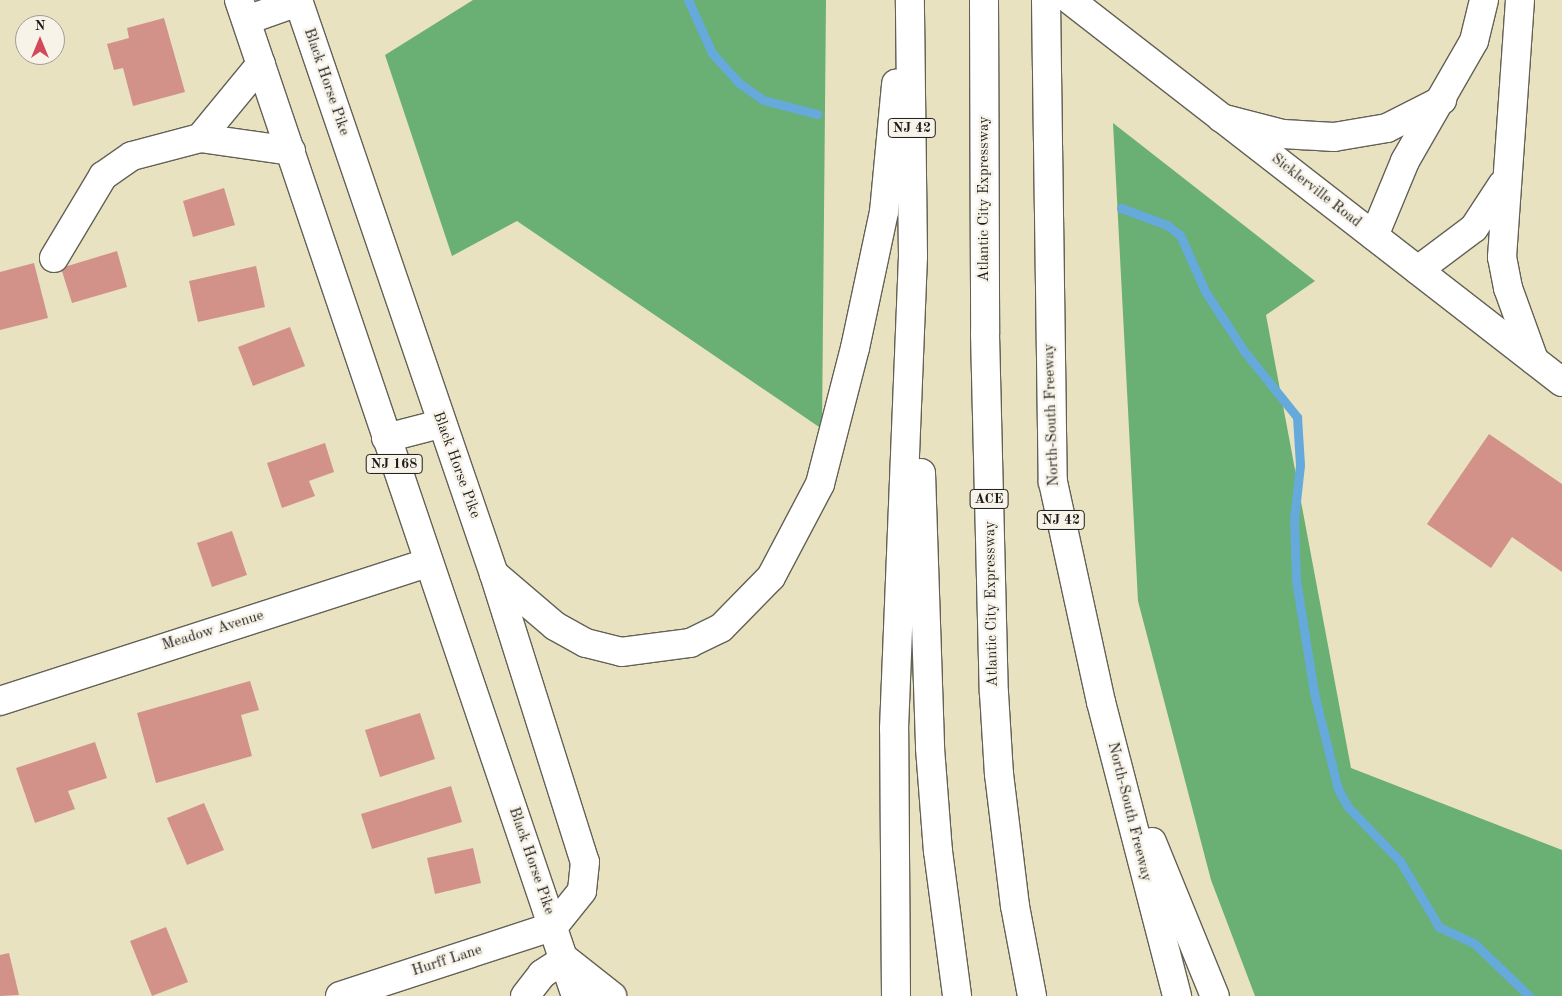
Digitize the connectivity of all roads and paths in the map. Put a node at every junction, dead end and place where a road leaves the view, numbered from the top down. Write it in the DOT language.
graph roads {
  1 [pos="902,0"];
  2 [pos="910,0"];
  3 [pos="984,0"];
  4 [pos="1046,0"];
  5 [pos="1070,0"];
  6 [pos="1484,0"];
  7 [pos="1520,0"];
  8 [pos="298,1"];
  9 [pos="243,10"];
  10 [pos="261,64"];
  11 [pos="1444,99"];
  12 [pos="1220,118"];
  13 [pos="200,138"];
  14 [pos="291,151"];
  15 [pos="1506,177"];
  16 [pos="1374,236"];
  17 [pos="914,257"];
  18 [pos="54,258"];
  19 [pos="1418,270"];
  20 [pos="1534,360"];
  21 [pos="1562,382"];
  22 [pos="440,424"];
  23 [pos="386,438"];
  24 [pos="427,563"];
  25 [pos="494,574"];
  26 [pos="0,701"];
  27 [pos="1113,750"];
  28 [pos="554,926"];
  29 [pos="565,959"];
  30 [pos="340,996"];
  31 [pos="524,996"];
  32 [pos="576,996"];
  33 [pos="612,996"];
  34 [pos="896,996"];
  35 [pos="957,996"];
  36 [pos="1032,996"];
  37 [pos="1177,996"];
  38 [pos="1215,996"];
  1 -- 25 [label="main road"];
  2 -- 17 [label="main road, NJ 42"];
  3 -- 36 [label="main road, Atlantic City Expressway / ACE"];
  4 -- 27 [label="main road, North-South Freeway / NJ 42"];
  5 -- 12 [label="main road, Sicklerville Road"];
  6 -- 11 [label="main road"];
  7 -- 15 [label="main road"];
  8 -- 9 [label="main road"];
  8 -- 22 [label="main road, Black Horse Pike"];
  9 -- 10 [label="main road, Black Horse Pike / NJ 168"];
  10 -- 13 [label="main road"];
  10 -- 14 [label="main road, Black Horse Pike / NJ 168"];
  11 -- 12 [label="main road"];
  11 -- 16 [label="main road"];
  12 -- 16 [label="main road, Sicklerville Road"];
  13 -- 14 [label="main road"];
  13 -- 18 [label="main road"];
  14 -- 23 [label="main road, Black Horse Pike / NJ 168"];
  15 -- 19 [label="main road"];
  15 -- 20 [label="main road"];
  16 -- 19 [label="main road, Sicklerville Road"];
  17 -- 34 [label="main road, NJ 42"];
  17 -- 35 [label="main road"];
  19 -- 20 [label="main road, Sicklerville Road"];
  20 -- 21 [label="main road, Sicklerville Road"];
  22 -- 23 [label="main road"];
  22 -- 25 [label="main road, Black Horse Pike"];
  23 -- 24 [label="main road, Black Horse Pike / NJ 168"];
  24 -- 26 [label="main road, Meadow Avenue"];
  24 -- 28 [label="main road, Black Horse Pike / NJ 168"];
  25 -- 28 [label="main road, Black Horse Pike"];
  27 -- 37 [label="main road, North-South Freeway / NJ 42"];
  27 -- 38 [label="main road"];
  28 -- 29 [label="main road, Black Horse Pike / NJ 168"];
  28 -- 30 [label="main road, Hurff Lane"];
  29 -- 31 [label="main road"];
  29 -- 32 [label="main road, Black Horse Pike / NJ 168"];
  29 -- 33 [label="main road"];
}
